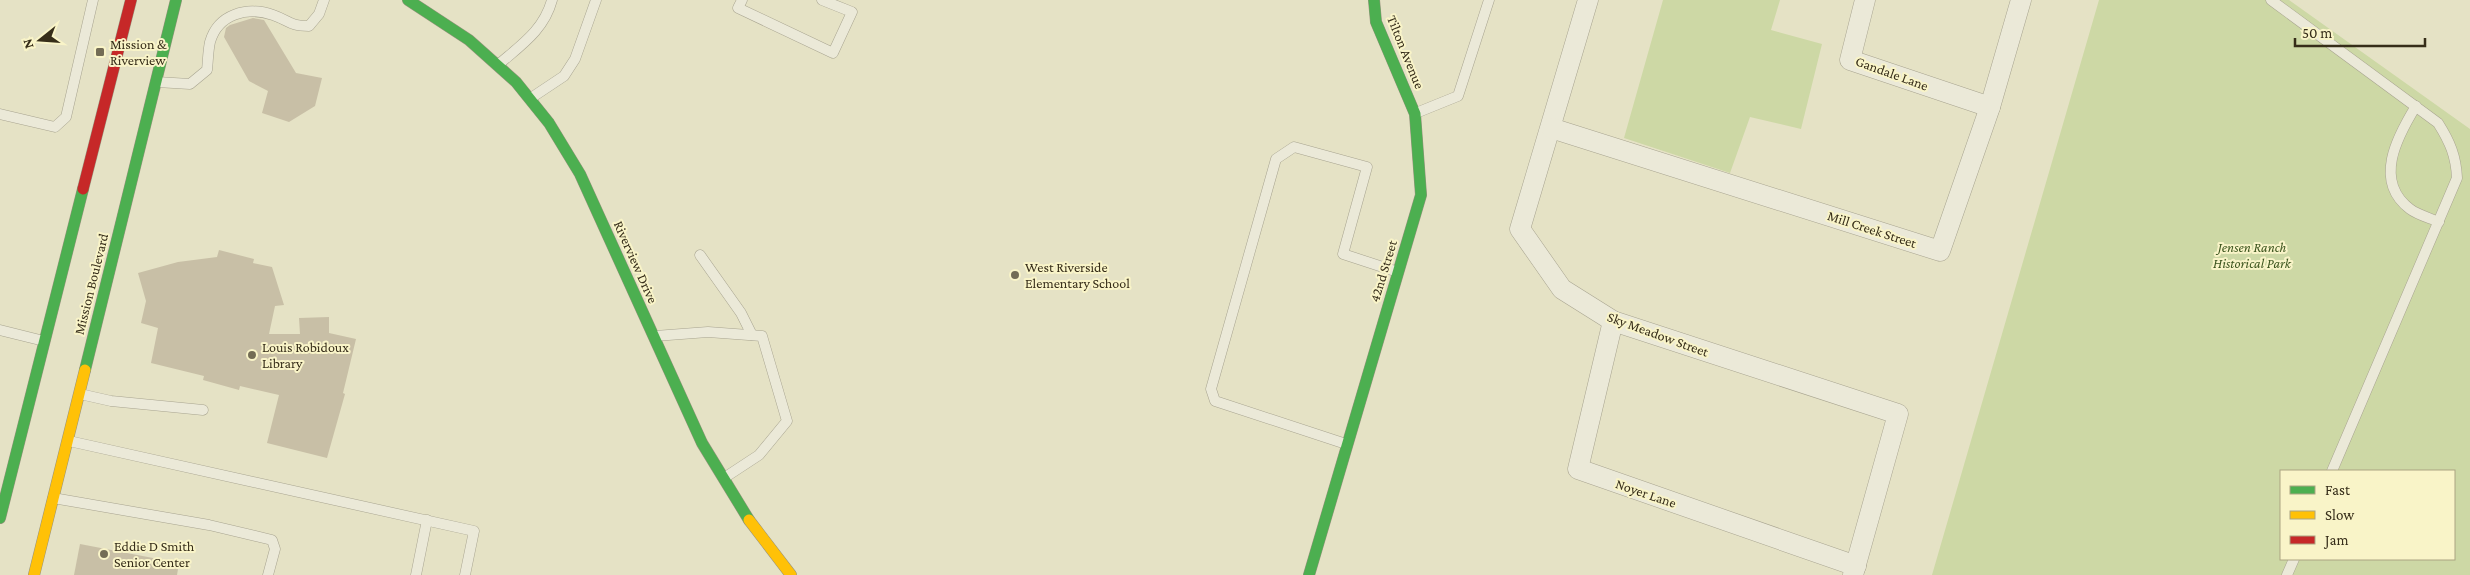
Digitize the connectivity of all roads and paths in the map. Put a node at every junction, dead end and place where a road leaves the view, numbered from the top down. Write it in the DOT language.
graph roads {
  1 [pos="93,0"];
  2 [pos="131,0"];
  3 [pos="176,0"];
  4 [pos="324,0"];
  5 [pos="408,0"];
  6 [pos="552,0"];
  7 [pos="596,0"];
  8 [pos="742,0"];
  9 [pos="822,0"];
  10 [pos="1374,0"];
  11 [pos="1489,0"];
  12 [pos="1588,0"];
  13 [pos="1865,0"];
  14 [pos="2021,0"];
  15 [pos="2271,0"];
  16 [pos="497,65"];
  17 [pos="156,82"];
  18 [pos="530,99"];
  19 [pos="2416,106"];
  20 [pos="1990,107"];
  21 [pos="0,114"];
  22 [pos="1415,114"];
  23 [pos="1552,128"];
  24 [pos="2439,222"];
  25 [pos="700,255"];
  26 [pos="1398,272"];
  27 [pos="1613,322"];
  28 [pos="0,330"];
  29 [pos="752,335"];
  30 [pos="654,336"];
  31 [pos="45,341"];
  32 [pos="79,394"];
  33 [pos="203,410"];
  34 [pos="68,441"];
  35 [pos="1346,444"];
  36 [pos="2332,470"];
  37 [pos="723,479"];
  38 [pos="53,498"];
  39 [pos="0,518"];
  40 [pos="427,520"];
  41 [pos="2294,560"];
  42 [pos="1855,571"];
  43 [pos="788,574"];
  44 [pos="34,575"];
  45 [pos="268,575"];
  46 [pos="416,575"];
  47 [pos="465,575"];
  48 [pos="1309,575"];
  49 [pos="2287,575"];
  1 -- 21 [label="lane"];
  2 -- 31 [label="main road"];
  3 -- 17 [label="main road, Mission Boulevard"];
  4 -- 17 [label="lane"];
  5 -- 16 [label="main road, Riverview Drive"];
  6 -- 16 [label="lane"];
  7 -- 18 [label="lane"];
  8 -- 9 [label="lane"];
  10 -- 22 [label="main road, Tilton Avenue"];
  11 -- 22 [label="lane"];
  12 -- 23 [label="street, Sky Meadow Street"];
  13 -- 20 [label="street, Gandale Lane"];
  14 -- 20 [label="street, Mill Creek Street"];
  15 -- 19 [label="lane"];
  16 -- 18 [label="main road, Riverview Drive"];
  17 -- 32 [label="main road, Mission Boulevard"];
  18 -- 30 [label="main road, Riverview Drive"];
  19 -- 24 [label="lane"];
  19 -- 24 [label="lane"];
  20 -- 23 [label="street, Mill Creek Street"];
  22 -- 26 [label="main road, 42nd Street"];
  23 -- 27 [label="street, Sky Meadow Street"];
  24 -- 36 [label="lane"];
  25 -- 29 [label="lane"];
  26 -- 35 [label="main road, 42nd Street"];
  26 -- 35 [label="lane"];
  27 -- 42 [label="street, Noyer Lane"];
  27 -- 42 [label="street, Sky Meadow Street"];
  28 -- 31 [label="lane"];
  29 -- 30 [label="lane"];
  29 -- 37 [label="lane"];
  30 -- 37 [label="main road, Riverview Drive"];
  31 -- 39 [label="main road"];
  32 -- 33 [label="lane"];
  32 -- 34 [label="main road, Mission Boulevard"];
  34 -- 38 [label="main road, Mission Boulevard"];
  34 -- 40 [label="lane"];
  35 -- 48 [label="main road, 42nd Street"];
  37 -- 43 [label="main road, Riverview Drive"];
  38 -- 44 [label="main road, Mission Boulevard"];
  38 -- 45 [label="lane"];
  40 -- 46 [label="lane"];
  40 -- 47 [label="lane"];
  41 -- 49 [label="lane"];
}
